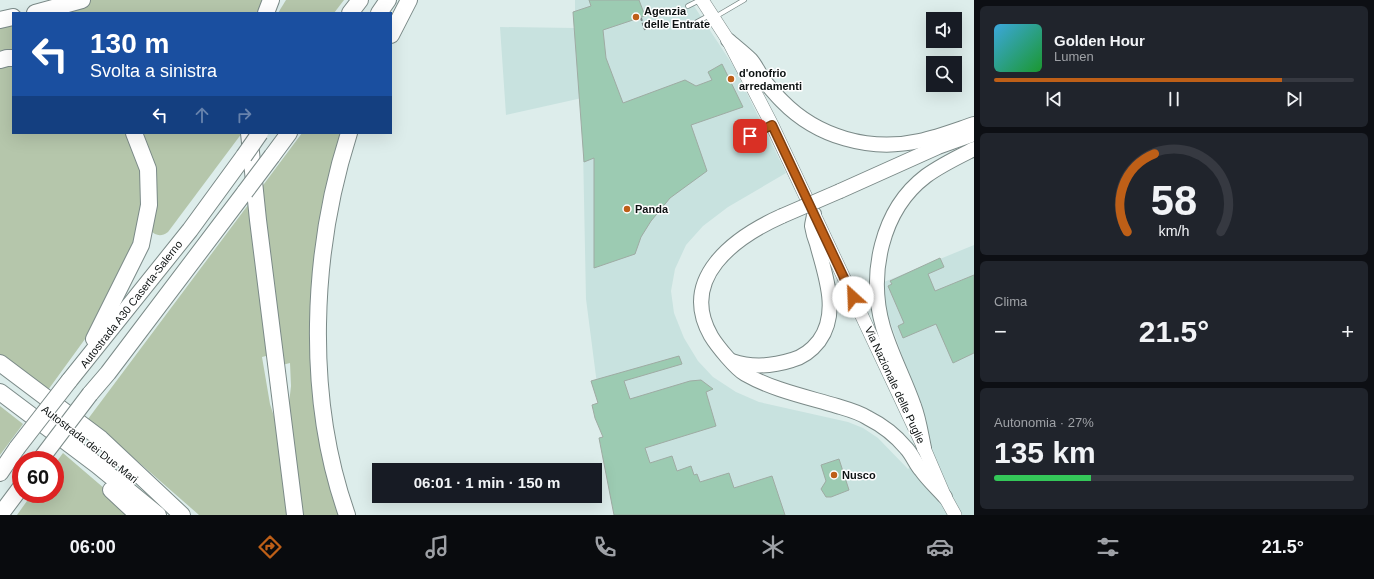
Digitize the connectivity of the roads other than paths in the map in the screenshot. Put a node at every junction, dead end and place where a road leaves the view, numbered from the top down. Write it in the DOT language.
graph roads {
  1 [pos="82,0"];
  2 [pos="271,0"];
  3 [pos="360,0"];
  4 [pos="388,0"];
  5 [pos="409,0"];
  6 [pos="701,0"];
  7 [pos="744,0"];
  8 [pos="688,6"];
  9 [pos="39,12"];
  10 [pos="266,12"];
  11 [pos="351,12"];
  12 [pos="380,12"];
  13 [pos="713,16"];
  14 [pos="12,17"];
  15 [pos="0,20"];
  16 [pos="696,22"];
  17 [pos="392,33"];
  18 [pos="728,40"];
  19 [pos="12,58"];
  20 [pos="0,60"];
  21 [pos="974,124"];
  22 [pos="772,125"];
  23 [pos="134,134"];
  24 [pos="249,134"];
  25 [pos="259,134"];
  26 [pos="288,134"];
  27 [pos="349,134"];
  28 [pos="974,134"];
  29 [pos="750,136"];
  30 [pos="938,147"];
  31 [pos="974,149"];
  32 [pos="814,214"];
  33 [pos="732,361"];
  34 [pos="0,363"];
  35 [pos="80,368"];
  36 [pos="0,376"];
  37 [pos="0,392"];
  38 [pos="0,402"];
  39 [pos="924,448"];
  40 [pos="47,451"];
  41 [pos="0,474"];
  42 [pos="945,497"];
  43 [pos="12,499"];
  44 [pos="16,503"];
  45 [pos="0,515"];
  46 [pos="11,515"];
  47 [pos="138,515"];
  48 [pos="158,515"];
  49 [pos="179,515"];
  50 [pos="182,515"];
  51 [pos="295,515"];
  52 [pos="347,515"];
  53 [pos="955,515"];
  1 -- 9 [label="highway"];
  2 -- 10 [label="highway"];
  3 -- 11 [label="highway"];
  4 -- 12 [label="highway"];
  5 -- 17 [label="highway"];
  6 -- 8 [label="lane"];
  6 -- 13 [label="main road, Via Nazionale delle Puglie"];
  7 -- 13 [label="lane"];
  13 -- 16 [label="lane"];
  13 -- 18 [label="main road, Via Nazionale delle Puglie"];
  14 -- 15 [label="highway"];
  18 -- 21 [label="highway"];
  18 -- 22 [label="main road, Via Nazionale delle Puglie"];
  19 -- 20 [label="highway"];
  21 -- 30 [label="highway"];
  22 -- 29 [label="lane"];
  22 -- 32 [label="main road, Via Nazionale delle Puglie"];
  23 -- 35 [label="highway"];
  24 -- 51 [label="highway"];
  25 -- 35 [label="highway, Autostrada A30 Caserta-Salerno, bridge"];
  26 -- 40 [label="highway, Autostrada A30 Caserta-Salerno, bridge"];
  27 -- 52 [label="highway"];
  28 -- 30 [label="highway"];
  30 -- 33 [label="highway, bridge"];
  31 -- 39 [label="highway"];
  32 -- 33 [label="highway"];
  32 -- 39 [label="main road, Via Nazionale delle Puglie"];
  33 -- 42 [label="highway"];
  34 -- 50 [label="highway"];
  35 -- 41 [label="highway, Autostrada A30 Caserta-Salerno, bridge"];
  36 -- 49 [label="highway, Autostrada dei Due Mari"];
  37 -- 48 [label="highway, Autostrada dei Due Mari"];
  38 -- 47 [label="highway"];
  39 -- 42 [label="main road, Via Nazionale delle Puglie"];
  42 -- 53 [label="main road, Via Nazionale delle Puglie"];
  43 -- 45 [label="highway"];
  44 -- 46 [label="highway"];
}
